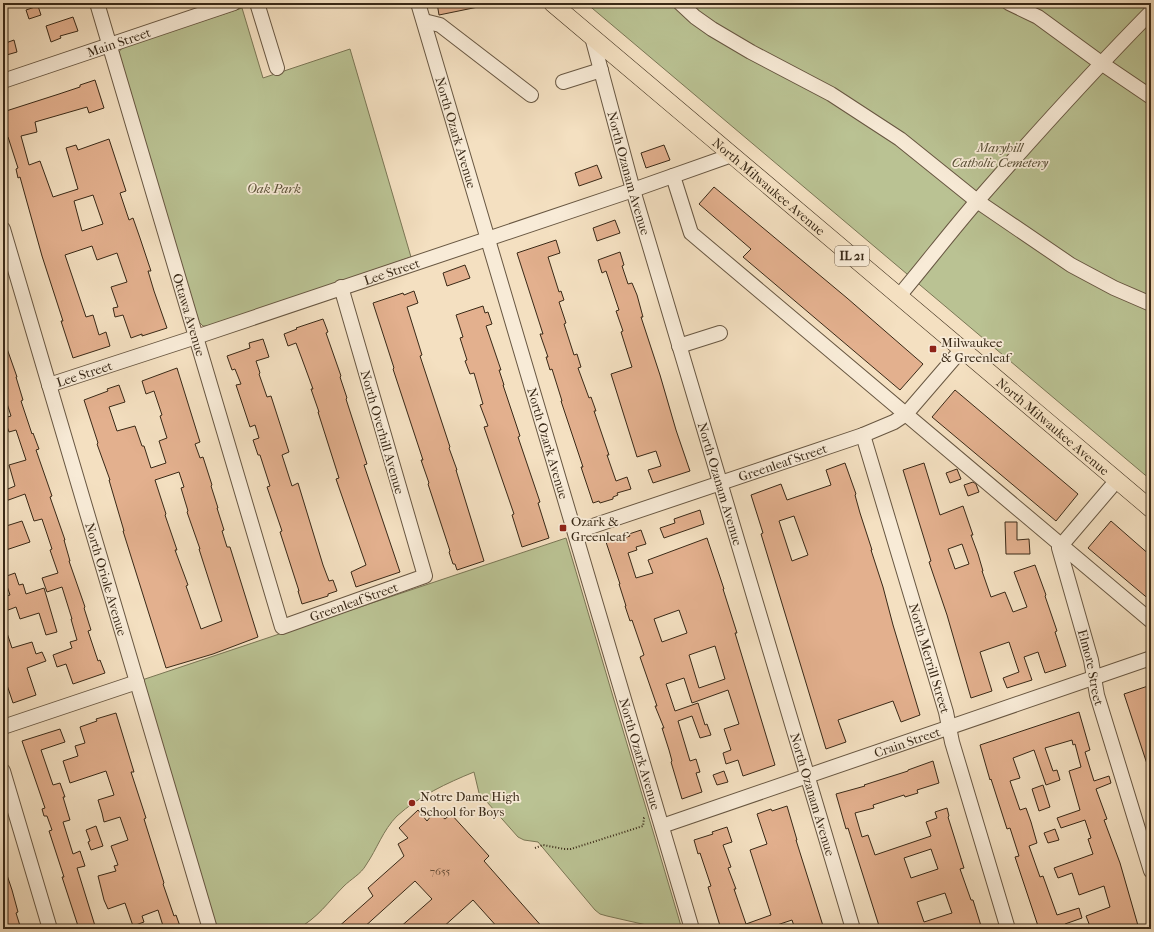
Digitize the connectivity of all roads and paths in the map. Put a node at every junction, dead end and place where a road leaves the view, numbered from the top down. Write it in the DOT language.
graph roads {
  1 [pos="97,3"];
  2 [pos="234,3"];
  3 [pos="257,3"];
  4 [pos="418,3"];
  5 [pos="552,3"];
  6 [pos="680,3"];
  7 [pos="1009,3"];
  8 [pos="1151,12"];
  9 [pos="424,21"];
  10 [pos="592,37"];
  11 [pos="110,45"];
  12 [pos="1101,63"];
  13 [pos="277,68"];
  14 [pos="601,70"];
  15 [pos="3,81"];
  16 [pos="564,82"];
  17 [pos="530,96"];
  18 [pos="1151,97"];
  19 [pos="732,155"];
  20 [pos="673,176"];
  21 [pos="633,190"];
  22 [pos="977,201"];
  23 [pos="3,229"];
  24 [pos="488,238"];
  25 [pos="341,287"];
  26 [pos="899,296"];
  27 [pos="1151,304"];
  28 [pos="720,333"];
  29 [pos="196,337"];
  30 [pos="679,346"];
  31 [pos="962,349"];
  32 [pos="49,385"];
  33 [pos="906,414"];
  34 [pos="863,435"];
  35 [pos="1117,480"];
  36 [pos="720,484"];
  37 [pos="1151,509"];
  38 [pos="575,532"];
  39 [pos="1061,545"];
  40 [pos="425,576"];
  41 [pos="1151,621"];
  42 [pos="282,627"];
  43 [pos="1151,658"];
  44 [pos="1094,677"];
  45 [pos="137,682"];
  46 [pos="3,727"];
  47 [pos="949,727"];
  48 [pos="3,771"];
  49 [pos="807,776"];
  50 [pos="650,815"];
  51 [pos="662,826"];
  52 [pos="535,848"];
  53 [pos="1151,871"];
  54 [pos="50,929"];
  55 [pos="210,929"];
  56 [pos="692,929"];
  57 [pos="852,929"];
  58 [pos="1008,929"];
  1 -- 11 [label="street, Ottawa Avenue"];
  2 -- 11 [label="street, Main Street"];
  3 -- 13 [label="street"];
  4 -- 9 [label="street, North Ozark Avenue"];
  5 -- 10 [label="main road, North Milwaukee Avenue / IL 21"];
  6 -- 22 [label="street"];
  7 -- 12 [label="street"];
  8 -- 12 [label="street"];
  9 -- 17 [label="street"];
  9 -- 24 [label="street, North Ozark Avenue"];
  10 -- 14 [label="street, North Ozanam Avenue"];
  10 -- 19 [label="main road, North Milwaukee Avenue / IL 21"];
  11 -- 15 [label="street, Main Street"];
  11 -- 29 [label="street, Ottawa Avenue"];
  12 -- 18 [label="street"];
  12 -- 22 [label="street"];
  14 -- 16 [label="street"];
  14 -- 21 [label="street, North Ozanam Avenue"];
  19 -- 20 [label="street, Lee Street"];
  19 -- 26 [label="main road, North Milwaukee Avenue / IL 21"];
  20 -- 21 [label="street, Lee Street"];
  20 -- 33 [label="street"];
  21 -- 24 [label="street, Lee Street"];
  21 -- 30 [label="street, North Ozanam Avenue"];
  22 -- 26 [label="street"];
  22 -- 27 [label="street"];
  23 -- 32 [label="street, North Oriole Avenue"];
  24 -- 25 [label="street, Lee Street"];
  24 -- 38 [label="street, North Ozark Avenue"];
  25 -- 29 [label="street, Lee Street"];
  25 -- 40 [label="street, North Overhill Avenue"];
  26 -- 31 [label="main road, North Milwaukee Avenue / IL 21"];
  28 -- 30 [label="street"];
  29 -- 32 [label="street, Lee Street"];
  29 -- 42 [label="street, Ottawa Avenue"];
  30 -- 36 [label="street, North Ozanam Avenue"];
  31 -- 33 [label="street, Greenleaf Street"];
  31 -- 35 [label="main road, North Milwaukee Avenue / IL 21"];
  32 -- 45 [label="street, North Oriole Avenue"];
  33 -- 34 [label="street, Greenleaf Street"];
  33 -- 39 [label="street"];
  34 -- 36 [label="street, Greenleaf Street"];
  34 -- 47 [label="street, North Merrill Street"];
  35 -- 37 [label="main road, North Milwaukee Avenue / IL 21"];
  35 -- 39 [label="street"];
  36 -- 38 [label="street, Greenleaf Street"];
  36 -- 49 [label="street, North Ozanam Avenue"];
  38 -- 51 [label="street, North Ozark Avenue"];
  39 -- 41 [label="street"];
  39 -- 44 [label="street, Elmore Street"];
  40 -- 42 [label="street, Greenleaf Street"];
  43 -- 44 [label="street, Crain Street"];
  44 -- 47 [label="street, Crain Street"];
  44 -- 53 [label="street, Elmore Street"];
  45 -- 46 [label="street"];
  45 -- 55 [label="street, North Oriole Avenue"];
  47 -- 49 [label="street, Crain Street"];
  47 -- 58 [label="street, North Merrill Street"];
  48 -- 54 [label="street"];
  49 -- 51 [label="street, Crain Street"];
  49 -- 57 [label="street, North Ozanam Avenue"];
  50 -- 52 [label="path"];
  51 -- 56 [label="street, North Ozark Avenue"];
}
